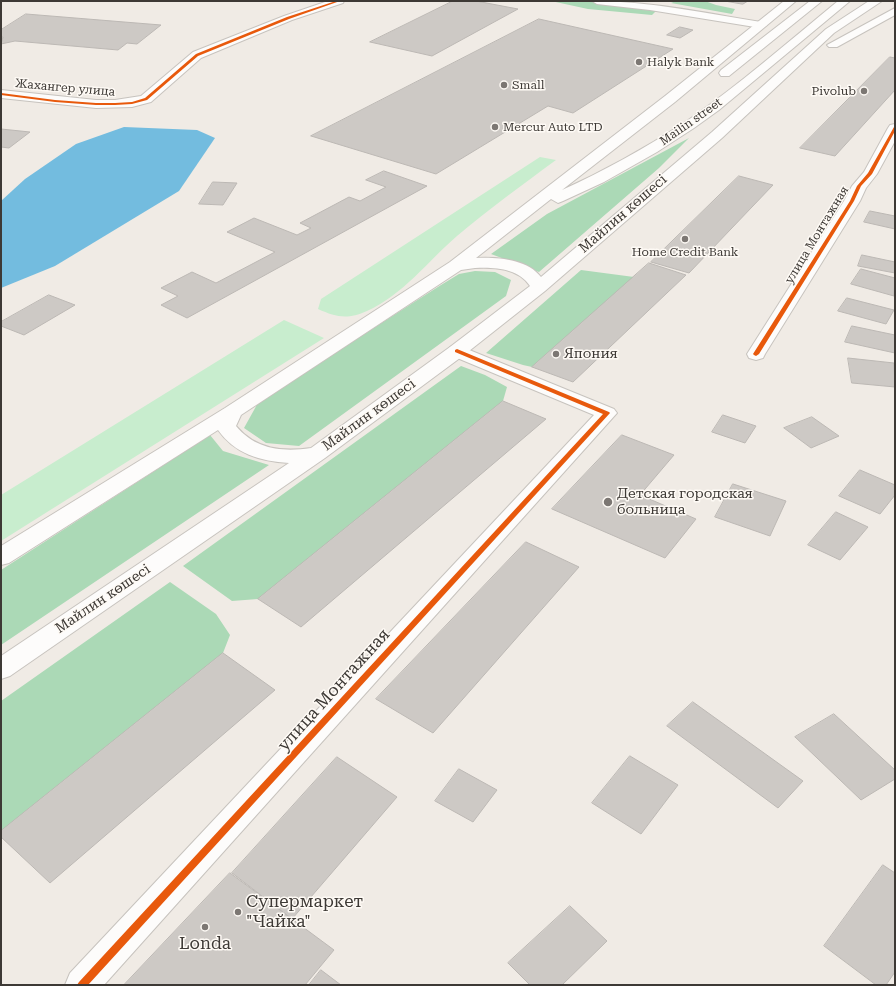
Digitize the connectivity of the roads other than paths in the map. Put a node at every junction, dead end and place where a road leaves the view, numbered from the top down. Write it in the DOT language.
graph roads {
  1 [pos="339,1"];
  2 [pos="597,1"];
  3 [pos="629,1"];
  4 [pos="791,1"];
  5 [pos="817,1"];
  6 [pos="845,1"];
  7 [pos="877,1"];
  8 [pos="650,7"];
  9 [pos="895,11"];
  10 [pos="761,25"];
  11 [pos="712,83"];
  12 [pos="1,94"];
  13 [pos="676,111"];
  14 [pos="895,128"];
  15 [pos="717,134"];
  16 [pos="521,216"];
  17 [pos="456,266"];
  18 [pos="539,286"];
  19 [pos="457,351"];
  20 [pos="756,354"];
  21 [pos="232,412"];
  22 [pos="318,453"];
  23 [pos="1,557"];
  24 [pos="1,668"];
  25 [pos="82,985"];
  1 -- 12 [label="main road, Жахангер улица"];
  2 -- 8 [label="main road"];
  3 -- 8 [label="main road"];
  4 -- 10 [label="main road"];
  5 -- 11 [label="main road, Mailin street"];
  6 -- 16 [label="main road, Mailin street"];
  7 -- 15 [label="main road, Mailin street"];
  8 -- 10 [label="main road"];
  9 -- 15 [label="main road"];
  10 -- 16 [label="main road"];
  13 -- 16 [label="main road, Mailin street"];
  14 -- 20 [label="main road, улица Монтажная"];
  15 -- 18 [label="main road, Майлин көшесі"];
  16 -- 17 [label="main road"];
  17 -- 18 [label="main road"];
  17 -- 21 [label="main road"];
  18 -- 19 [label="main road, Майлин көшесі"];
  19 -- 22 [label="main road, Майлин көшесі"];
  19 -- 25 [label="main road, улица Монтажная"];
  21 -- 22 [label="main road"];
  21 -- 23 [label="main road"];
  22 -- 24 [label="main road, Майлин көшесі"];
}
